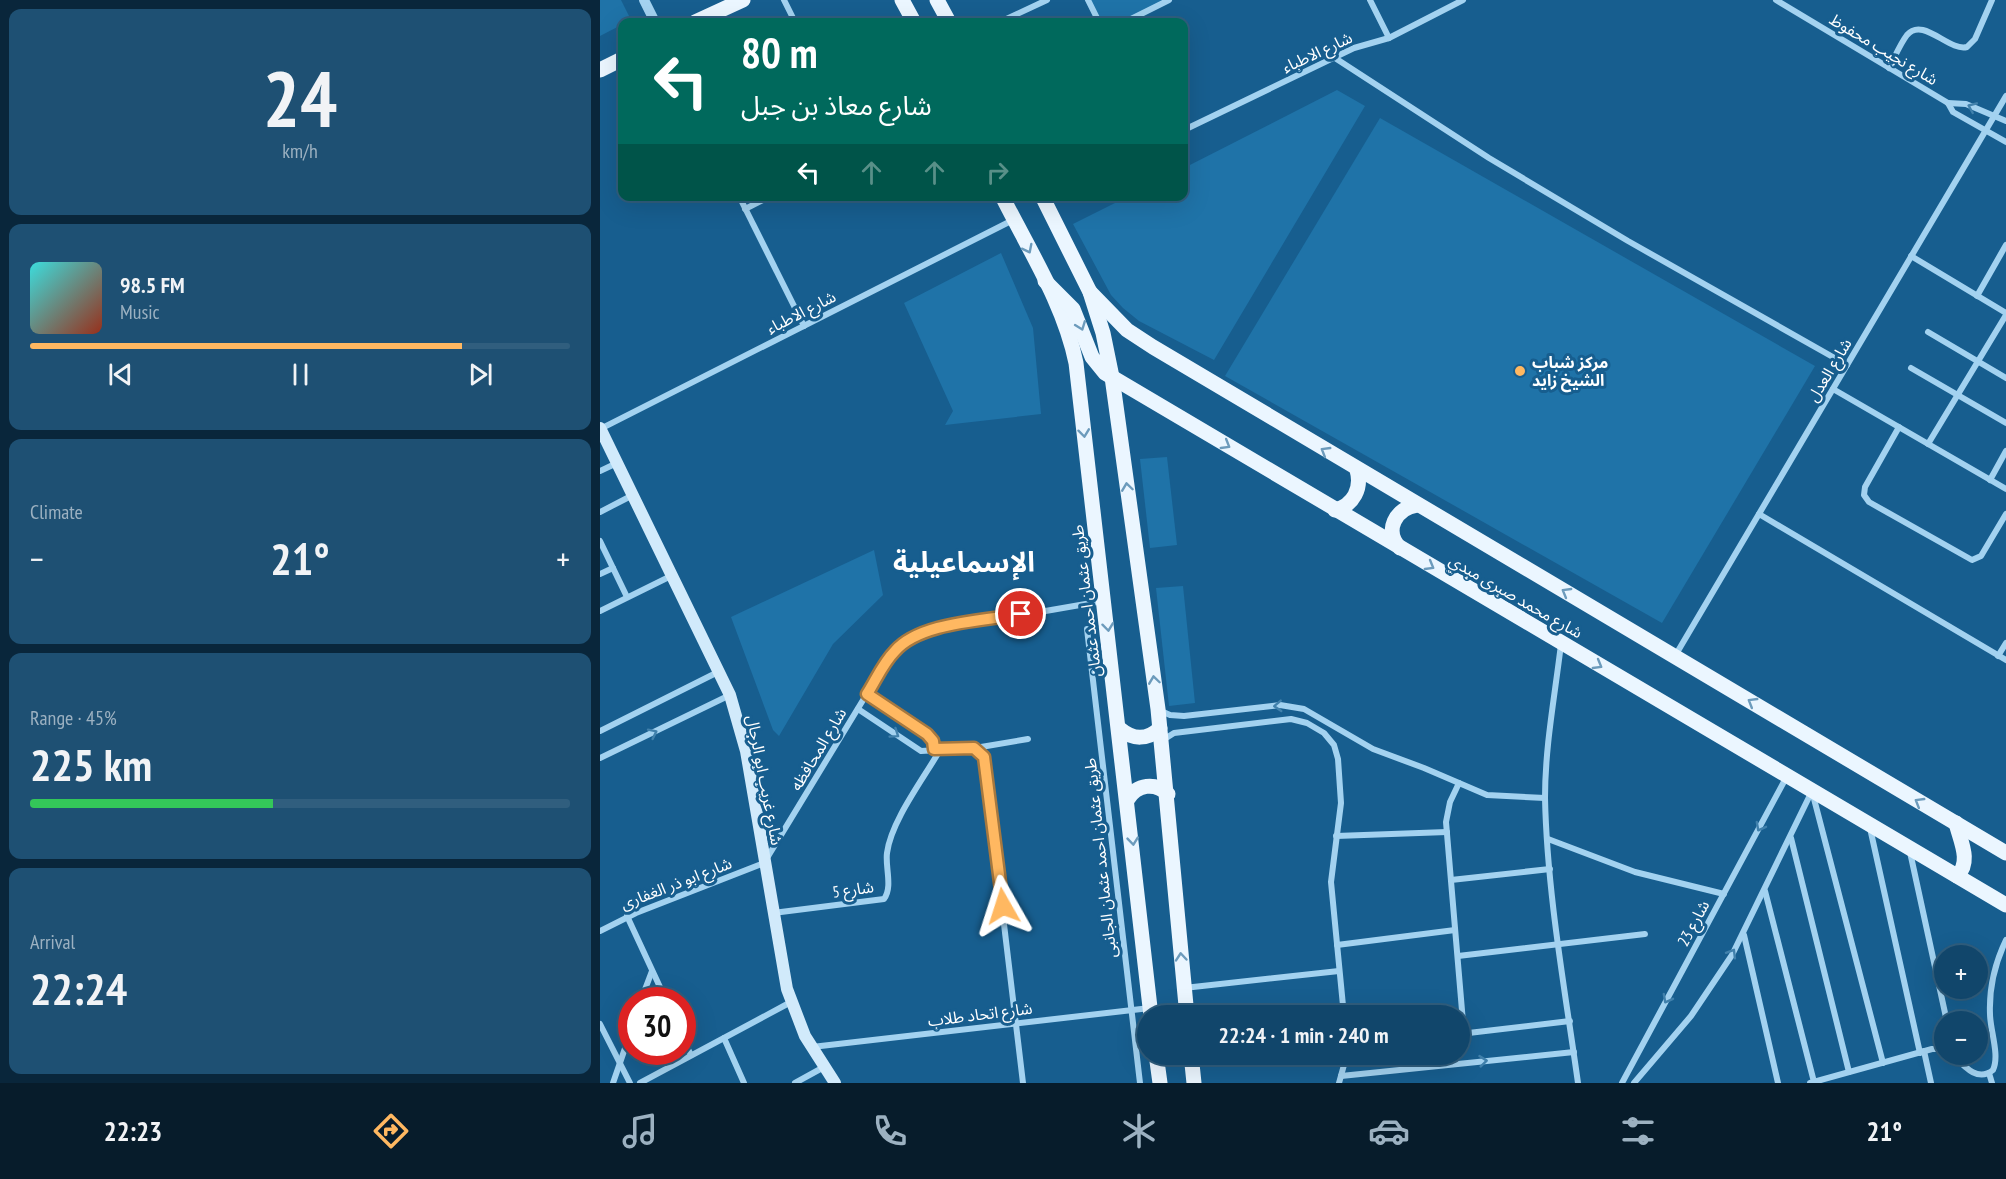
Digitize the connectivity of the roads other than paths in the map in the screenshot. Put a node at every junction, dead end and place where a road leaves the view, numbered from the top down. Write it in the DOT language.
graph roads {
  1 [pos="644,0"];
  2 [pos="743,0"];
  3 [pos="784,0"];
  4 [pos="902,0"];
  5 [pos="938,0"];
  6 [pos="1047,0"];
  7 [pos="1088,0"];
  8 [pos="1169,0"];
  9 [pos="1370,0"];
  10 [pos="1463,0"];
  11 [pos="1776,0"];
  12 [pos="1992,0"];
  13 [pos="653,18"];
  14 [pos="704,18"];
  15 [pos="793,18"];
  16 [pos="912,18"];
  17 [pos="947,18"];
  18 [pos="1009,18"];
  19 [pos="1097,18"];
  20 [pos="1133,18"];
  21 [pos="1389,38"];
  22 [pos="1335,58"];
  23 [pos="618,61"];
  24 [pos="1889,68"];
  25 [pos="600,70"];
  26 [pos="2006,96"];
  27 [pos="1948,103"];
  28 [pos="1995,114"];
  29 [pos="2006,121"];
  30 [pos="1188,128"];
  31 [pos="1986,131"];
  32 [pos="2006,142"];
  33 [pos="741,201"];
  34 [pos="761,201"];
  35 [pos="1004,201"];
  36 [pos="1046,201"];
  37 [pos="745,209"];
  38 [pos="1014,220"];
  39 [pos="2006,244"];
  40 [pos="1911,256"];
  41 [pos="1045,281"];
  42 [pos="1090,292"];
  43 [pos="1977,296"];
  44 [pos="2006,314"];
  45 [pos="804,326"];
  46 [pos="1928,332"];
  47 [pos="1978,362"];
  48 [pos="1847,365"];
  49 [pos="1911,368"];
  50 [pos="1112,377"];
  51 [pos="2006,378"];
  52 [pos="1833,389"];
  53 [pos="1958,395"];
  54 [pos="2006,423"];
  55 [pos="1899,427"];
  56 [pos="600,428"];
  57 [pos="1928,444"];
  58 [pos="2006,451"];
  59 [pos="617,462"];
  60 [pos="1357,470"];
  61 [pos="600,471"];
  62 [pos="1989,480"];
  63 [pos="2006,489"];
  64 [pos="633,495"];
  65 [pos="1417,505"];
  66 [pos="1335,510"];
  67 [pos="600,512"];
  68 [pos="1759,514"];
  69 [pos="2006,514"];
  70 [pos="600,542"];
  71 [pos="1400,548"];
  72 [pos="613,568"];
  73 [pos="600,574"];
  74 [pos="673,575"];
  75 [pos="627,597"];
  76 [pos="1104,600"];
  77 [pos="600,611"];
  78 [pos="1087,629"];
  79 [pos="1562,643"];
  80 [pos="2006,643"];
  81 [pos="1998,656"];
  82 [pos="1675,657"];
  83 [pos="2006,660"];
  84 [pos="720,671"];
  85 [pos="867,694"];
  86 [pos="730,695"];
  87 [pos="858,709"];
  88 [pos="1158,709"];
  89 [pos="1332,724"];
  90 [pos="1120,729"];
  91 [pos="600,731"];
  92 [pos="1324,733"];
  93 [pos="1161,734"];
  94 [pos="1028,740"];
  95 [pos="974,748"];
  96 [pos="937,749"];
  97 [pos="600,758"];
  98 [pos="1787,776"];
  99 [pos="1459,783"];
  100 [pos="1812,792"];
  101 [pos="1168,794"];
  102 [pos="1545,798"];
  103 [pos="1128,799"];
  104 [pos="1956,824"];
  105 [pos="1870,825"];
  106 [pos="1447,832"];
  107 [pos="1336,836"];
  108 [pos="1791,837"];
  109 [pos="1548,839"];
  110 [pos="1910,848"];
  111 [pos="2006,853"];
  112 [pos="764,863"];
  113 [pos="1550,869"];
  114 [pos="1957,876"];
  115 [pos="1451,880"];
  116 [pos="1765,891"];
  117 [pos="1724,894"];
  118 [pos="2006,905"];
  119 [pos="772,913"];
  120 [pos="627,916"];
  121 [pos="1455,930"];
  122 [pos="600,931"];
  123 [pos="1645,934"];
  124 [pos="1744,934"];
  125 [pos="2006,940"];
  126 [pos="1336,945"];
  127 [pos="1560,945"];
  128 [pos="1458,956"];
  129 [pos="652,971"];
  130 [pos="1339,971"];
  131 [pos="646,987"];
  132 [pos="660,987"];
  133 [pos="1184,988"];
  134 [pos="790,1002"];
  135 [pos="1150,1005"];
  136 [pos="1186,1005"];
  137 [pos="1343,1005"];
  138 [pos="1461,1005"];
  139 [pos="1130,1010"];
  140 [pos="1137,1011"];
  141 [pos="1945,1011"];
  142 [pos="1570,1021"];
  143 [pos="1016,1023"];
  144 [pos="600,1024"];
  145 [pos="1470,1033"];
  146 [pos="724,1038"];
  147 [pos="811,1047"];
  148 [pos="1934,1050"];
  149 [pos="696,1052"];
  150 [pos="1574,1052"];
  151 [pos="1922,1052"];
  152 [pos="618,1060"];
  153 [pos="1883,1062"];
  154 [pos="618,1065"];
  155 [pos="621,1065"];
  156 [pos="673,1065"];
  157 [pos="1158,1065"];
  158 [pos="1192,1065"];
  159 [pos="1344,1065"];
  160 [pos="1964,1065"];
  161 [pos="824,1067"];
  162 [pos="1849,1072"];
  163 [pos="1989,1073"];
  164 [pos="1340,1080"];
  165 [pos="1812,1082"];
  166 [pos="613,1083"];
  167 [pos="630,1083"];
  168 [pos="640,1083"];
  169 [pos="744,1083"];
  170 [pos="795,1083"];
  171 [pos="835,1083"];
  172 [pos="1023,1083"];
  173 [pos="1140,1083"];
  174 [pos="1160,1083"];
  175 [pos="1194,1083"];
  176 [pos="1578,1083"];
  177 [pos="1622,1083"];
  178 [pos="1634,1083"];
  179 [pos="1778,1083"];
  180 [pos="1931,1083"];
  181 [pos="1992,1083"];
  1 -- 13 [label="street"];
  2 -- 14 [label="main road"];
  3 -- 15 [label="street"];
  4 -- 16 [label="main road"];
  5 -- 17 [label="main road"];
  6 -- 18 [label="street"];
  7 -- 19 [label="street"];
  8 -- 20 [label="street"];
  9 -- 21 [label="street"];
  10 -- 21 [label="street, شارع الاطباء"];
  11 -- 24 [label="street, شارع نجيب محفوظ"];
  12 -- 24 [label="street"];
  21 -- 22 [label="street, شارع الاطباء"];
  22 -- 30 [label="street, شارع الاطباء"];
  22 -- 48 [label="street"];
  23 -- 25 [label="main road"];
  24 -- 27 [label="street, شارع نجيب محفوظ"];
  26 -- 28 [label="street, شارع العدل"];
  28 -- 27 [label="street, شارع نجيب محفوظ, one-way"];
  27 -- 31 [label="street, شارع نجيب محفوظ"];
  28 -- 29 [label="street, شارع نجيب محفوظ"];
  28 -- 31 [label="street, شارع العدل"];
  31 -- 32 [label="street, شارع نجيب محفوظ"];
  31 -- 40 [label="street, شارع العدل"];
  33 -- 37 [label="street"];
  34 -- 37 [label="street"];
  35 -- 38 [label="main road, طريق عثمان احمد عثمان"];
  36 -- 42 [label="main road"];
  37 -- 45 [label="street"];
  38 -- 41 [label="main road, طريق عثمان احمد عثمان, one-way"];
  38 -- 45 [label="street, شارع الاطباء"];
  39 -- 43 [label="street"];
  40 -- 43 [label="street"];
  40 -- 48 [label="street, شارع العدل"];
  41 -- 50 [label="main road, شارع محمد صبرى مبدي, one-way"];
  41 -- 76 [label="main road, طريق عثمان احمد عثمان, one-way"];
  42 -- 50 [label="main road"];
  60 -- 42 [label="main road, شارع محمد صبرى مبدي, one-way"];
  43 -- 44 [label="street"];
  44 -- 47 [label="street"];
  45 -- 56 [label="street, شارع الاطباء"];
  46 -- 47 [label="street"];
  47 -- 51 [label="street"];
  47 -- 53 [label="street"];
  48 -- 52 [label="street, شارع العدل"];
  49 -- 53 [label="street"];
  50 -- 66 [label="main road, شارع محمد صبرى مبدي, one-way"];
  88 -- 50 [label="main road, one-way"];
  52 -- 55 [label="street"];
  52 -- 68 [label="street, شارع العدل"];
  53 -- 54 [label="street"];
  53 -- 57 [label="street"];
  55 -- 57 [label="street"];
  55 -- 69 [label="street"];
  56 -- 59 [label="main road, شارع غريب ابو الرجال"];
  57 -- 62 [label="street"];
  58 -- 62 [label="street"];
  59 -- 61 [label="street"];
  59 -- 64 [label="main road, شارع غريب ابو الرجال"];
  60 -- 65 [label="main road, شارع محمد صبرى مبدي"];
  60 -- 66 [label="main road"];
  62 -- 63 [label="street"];
  64 -- 67 [label="street"];
  64 -- 74 [label="main road, شارع غريب ابو الرجال"];
  65 -- 71 [label="main road"];
  82 -- 65 [label="main road, شارع محمد صبرى مبدي, one-way"];
  66 -- 71 [label="main road, شارع محمد صبرى مبدي"];
  68 -- 81 [label="street"];
  68 -- 82 [label="street, شارع العدل"];
  70 -- 72 [label="street"];
  71 -- 79 [label="main road, شارع محمد صبرى مبدي, one-way"];
  72 -- 73 [label="street"];
  72 -- 75 [label="street"];
  74 -- 75 [label="street"];
  74 -- 84 [label="main road, شارع غريب ابو الرجال"];
  75 -- 77 [label="street"];
  76 -- 85 [label="street, شارع المحافظه"];
  76 -- 90 [label="main road, طريق عثمان احمد عثمان, one-way"];
  78 -- 139 [label="street, طريق عثمان احمد عثمان الجانبى"];
  79 -- 98 [label="main road, شارع محمد صبرى مبدي, one-way"];
  79 -- 102 [label="street"];
  80 -- 81 [label="street"];
  81 -- 83 [label="street"];
  104 -- 82 [label="main road, شارع محمد صبرى مبدي, one-way"];
  84 -- 86 [label="main road, شارع غريب ابو الرجال"];
  84 -- 91 [label="street"];
  85 -- 87 [label="street, شارع المحافظه"];
  85 -- 96 [label="street"];
  97 -- 86 [label="street, one-way"];
  86 -- 112 [label="main road, شارع غريب ابو الرجال"];
  87 -- 96 [label="street, one-way"];
  87 -- 112 [label="street, شارع المحافظه"];
  89 -- 88 [label="street, one-way"];
  88 -- 93 [label="main road"];
  89 -- 92 [label="street"];
  89 -- 99 [label="street"];
  90 -- 93 [label="main road"];
  90 -- 103 [label="main road, طريق عثمان احمد عثمان"];
  92 -- 93 [label="street"];
  92 -- 107 [label="street"];
  93 -- 101 [label="main road"];
  94 -- 95 [label="street"];
  95 -- 96 [label="street"];
  95 -- 143 [label="street"];
  96 -- 119 [label="street, شارع 5"];
  98 -- 100 [label="main road, شارع محمد صبرى مبدي"];
  98 -- 117 [label="street, شارع 23, one-way"];
  99 -- 102 [label="street"];
  99 -- 106 [label="street"];
  100 -- 105 [label="main road, شارع محمد صبرى مبدي"];
  100 -- 108 [label="street"];
  100 -- 153 [label="street"];
  101 -- 103 [label="main road"];
  133 -- 101 [label="main road, one-way"];
  102 -- 109 [label="street"];
  103 -- 135 [label="main road, طريق عثمان احمد عثمان, one-way"];
  104 -- 111 [label="main road, شارع محمد صبرى مبدي"];
  104 -- 114 [label="main road"];
  105 -- 110 [label="main road, شارع محمد صبرى مبدي"];
  105 -- 151 [label="street"];
  106 -- 107 [label="street"];
  106 -- 115 [label="street"];
  107 -- 126 [label="street"];
  108 -- 116 [label="street"];
  108 -- 162 [label="street"];
  109 -- 113 [label="street"];
  109 -- 117 [label="street"];
  110 -- 114 [label="main road, شارع محمد صبرى مبدي"];
  110 -- 141 [label="street"];
  112 -- 119 [label="main road, شارع غريب ابو الرجال"];
  112 -- 120 [label="street, شارع ابو ذر الغفارى"];
  113 -- 115 [label="street"];
  113 -- 127 [label="street"];
  114 -- 118 [label="main road, شارع محمد صبرى مبدي"];
  115 -- 121 [label="street"];
  116 -- 124 [label="street"];
  116 -- 165 [label="street"];
  117 -- 177 [label="street, شارع 23, one-way"];
  119 -- 134 [label="main road, شارع غريب ابو الرجال"];
  120 -- 122 [label="street, شارع ابو ذر الغفارى"];
  120 -- 129 [label="street"];
  121 -- 126 [label="street"];
  121 -- 128 [label="street"];
  123 -- 127 [label="street"];
  178 -- 124 [label="street, one-way"];
  124 -- 179 [label="street"];
  125 -- 163 [label="street"];
  126 -- 130 [label="street"];
  127 -- 128 [label="street"];
  127 -- 142 [label="street"];
  128 -- 138 [label="street"];
  129 -- 131 [label="street"];
  129 -- 132 [label="street"];
  130 -- 133 [label="street"];
  130 -- 137 [label="street"];
  133 -- 136 [label="main road"];
  134 -- 146 [label="street"];
  134 -- 147 [label="main road, شارع غريب ابو الرجال"];
  139 -- 140 [label="street, شارع اتحاد طلاب"];
  139 -- 143 [label="street, شارع اتحاد طلاب"];
  139 -- 173 [label="street, طريق عثمان احمد عثمان الجانبى"];
  142 -- 145 [label="street"];
  142 -- 150 [label="street"];
  143 -- 147 [label="street, شارع اتحاد طلاب"];
  143 -- 172 [label="street"];
  144 -- 152 [label="street"];
  146 -- 149 [label="street"];
  146 -- 169 [label="street"];
  147 -- 161 [label="main road, شارع غريب ابو الرجال"];
  148 -- 151 [label="street"];
  164 -- 150 [label="street, one-way"];
  150 -- 176 [label="street"];
  151 -- 153 [label="street"];
  151 -- 180 [label="street"];
  153 -- 162 [label="street"];
  154 -- 166 [label="street"];
  155 -- 167 [label="street"];
  156 -- 168 [label="street"];
  157 -- 174 [label="main road"];
  158 -- 175 [label="main road"];
  159 -- 164 [label="street"];
  160 -- 163 [label="street"];
  161 -- 170 [label="street"];
  161 -- 171 [label="main road, شارع غريب ابو الرجال"];
  162 -- 165 [label="street"];
  163 -- 181 [label="street"];
}
